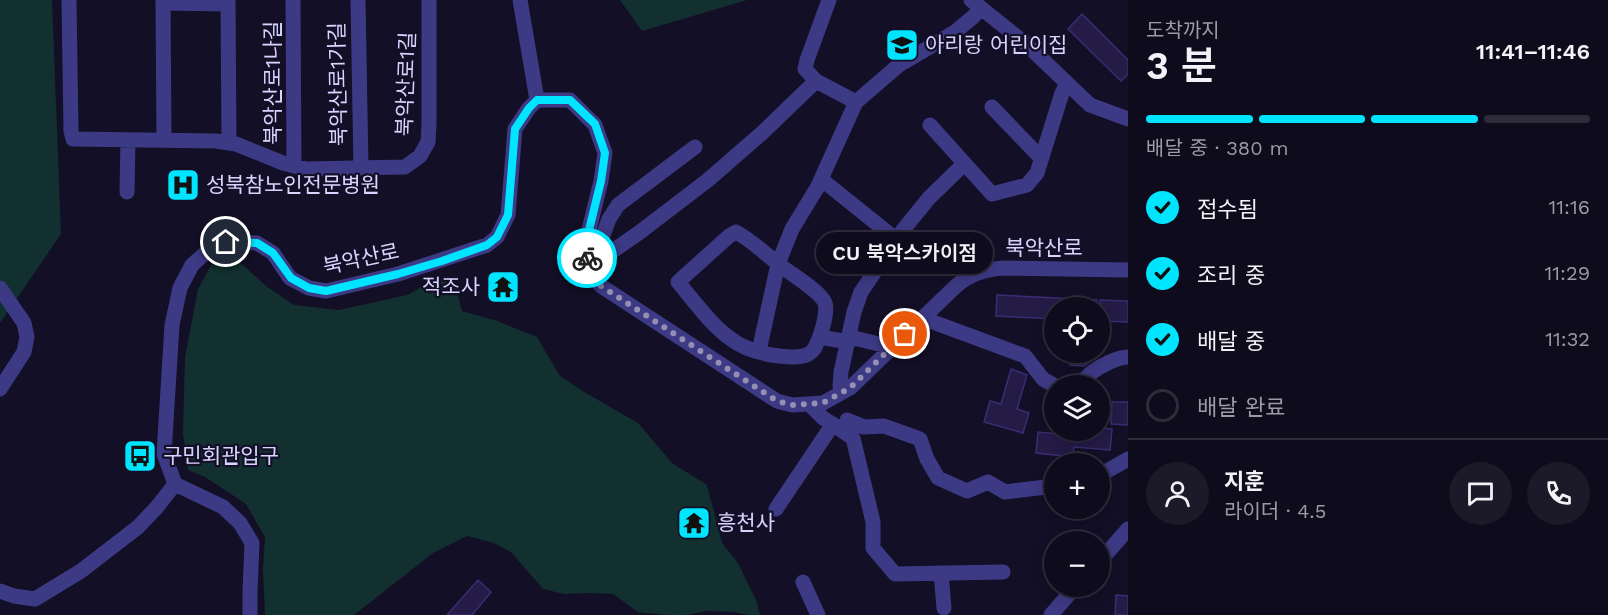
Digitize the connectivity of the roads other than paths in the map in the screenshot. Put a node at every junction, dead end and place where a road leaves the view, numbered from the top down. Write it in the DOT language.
graph roads {
  1 [pos="69,0"];
  2 [pos="293,0"];
  3 [pos="358,0"];
  4 [pos="429,0"];
  5 [pos="520,0"];
  6 [pos="829,0"];
  7 [pos="163,1"];
  8 [pos="228,2"];
  9 [pos="976,4"];
  10 [pos="816,81"];
  11 [pos="1067,83"];
  12 [pos="537,100"];
  13 [pos="856,102"];
  14 [pos="992,107"];
  15 [pos="1128,119"];
  16 [pos="930,125"];
  17 [pos="128,140"];
  18 [pos="164,140"];
  19 [pos="229,143"];
  20 [pos="695,147"];
  21 [pos="1041,158"];
  22 [pos="964,164"];
  23 [pos="294,165"];
  24 [pos="361,168"];
  25 [pos="821,179"];
  26 [pos="127,192"];
  27 [pos="897,240"];
  28 [pos="594,262"];
  29 [pos="778,264"];
  30 [pos="1128,270"];
  31 [pos="0,288"];
  32 [pos="922,318"];
  33 [pos="820,337"];
  34 [pos="848,342"];
  35 [pos="889,350"];
  36 [pos="759,351"];
  37 [pos="1128,357"];
  38 [pos="1089,375"];
  39 [pos="841,379"];
  40 [pos="1044,380"];
  41 [pos="0,389"];
  42 [pos="809,404"];
  43 [pos="840,416"];
  44 [pos="1128,459"];
  45 [pos="1110,469"];
  46 [pos="175,484"];
  47 [pos="1044,487"];
  48 [pos="776,509"];
  49 [pos="1128,529"];
  50 [pos="1110,550"];
  51 [pos="1003,572"];
  52 [pos="941,573"];
  53 [pos="803,582"];
  54 [pos="0,591"];
  55 [pos="1067,597"];
  56 [pos="945,608"];
  57 [pos="250,615"];
  58 [pos="818,615"];
  59 [pos="1051,615"];
  1 -- 17 [label="street, 북악산로1길"];
  2 -- 23 [label="street, 북악산로1나길"];
  3 -- 24 [label="street, 북악산로1가길"];
  4 -- 24 [label="street, 북악산로1길"];
  5 -- 12 [label="street"];
  6 -- 10 [label="street"];
  7 -- 8 [label="street"];
  7 -- 18 [label="street"];
  8 -- 19 [label="street"];
  9 -- 11 [label="street"];
  9 -- 13 [label="street"];
  10 -- 13 [label="street"];
  10 -- 28 [label="street"];
  11 -- 15 [label="street"];
  11 -- 21 [label="street"];
  12 -- 28 [label="street"];
  12 -- 46 [label="street, 북악산로"];
  13 -- 25 [label="street"];
  14 -- 21 [label="street"];
  16 -- 22 [label="street"];
  17 -- 18 [label="street, 북악산로1길"];
  17 -- 26 [label="street"];
  18 -- 19 [label="street, 북악산로1길"];
  19 -- 23 [label="street, 북악산로1길"];
  20 -- 28 [label="street"];
  21 -- 22 [label="street"];
  22 -- 27 [label="street"];
  23 -- 24 [label="street, 북악산로1길"];
  25 -- 27 [label="street"];
  25 -- 29 [label="street"];
  27 -- 34 [label="street"];
  28 -- 42 [label="street, 북악산로"];
  29 -- 33 [label="street"];
  29 -- 36 [label="street"];
  29 -- 36 [label="street"];
  30 -- 32 [label="street, 북악산로"];
  31 -- 41 [label="street"];
  32 -- 35 [label="street, 북악산로"];
  32 -- 40 [label="street"];
  33 -- 34 [label="street"];
  33 -- 36 [label="street"];
  34 -- 35 [label="street"];
  34 -- 39 [label="street"];
  35 -- 42 [label="street, 북악산로"];
  37 -- 38 [label="street"];
  42 -- 43 [label="street"];
  43 -- 47 [label="street"];
  43 -- 48 [label="street"];
  43 -- 52 [label="street"];
  44 -- 45 [label="street"];
  46 -- 54 [label="street"];
  46 -- 57 [label="street"];
  49 -- 50 [label="street"];
  51 -- 52 [label="street"];
  52 -- 56 [label="street"];
  53 -- 58 [label="street"];
  55 -- 59 [label="street"];
}
